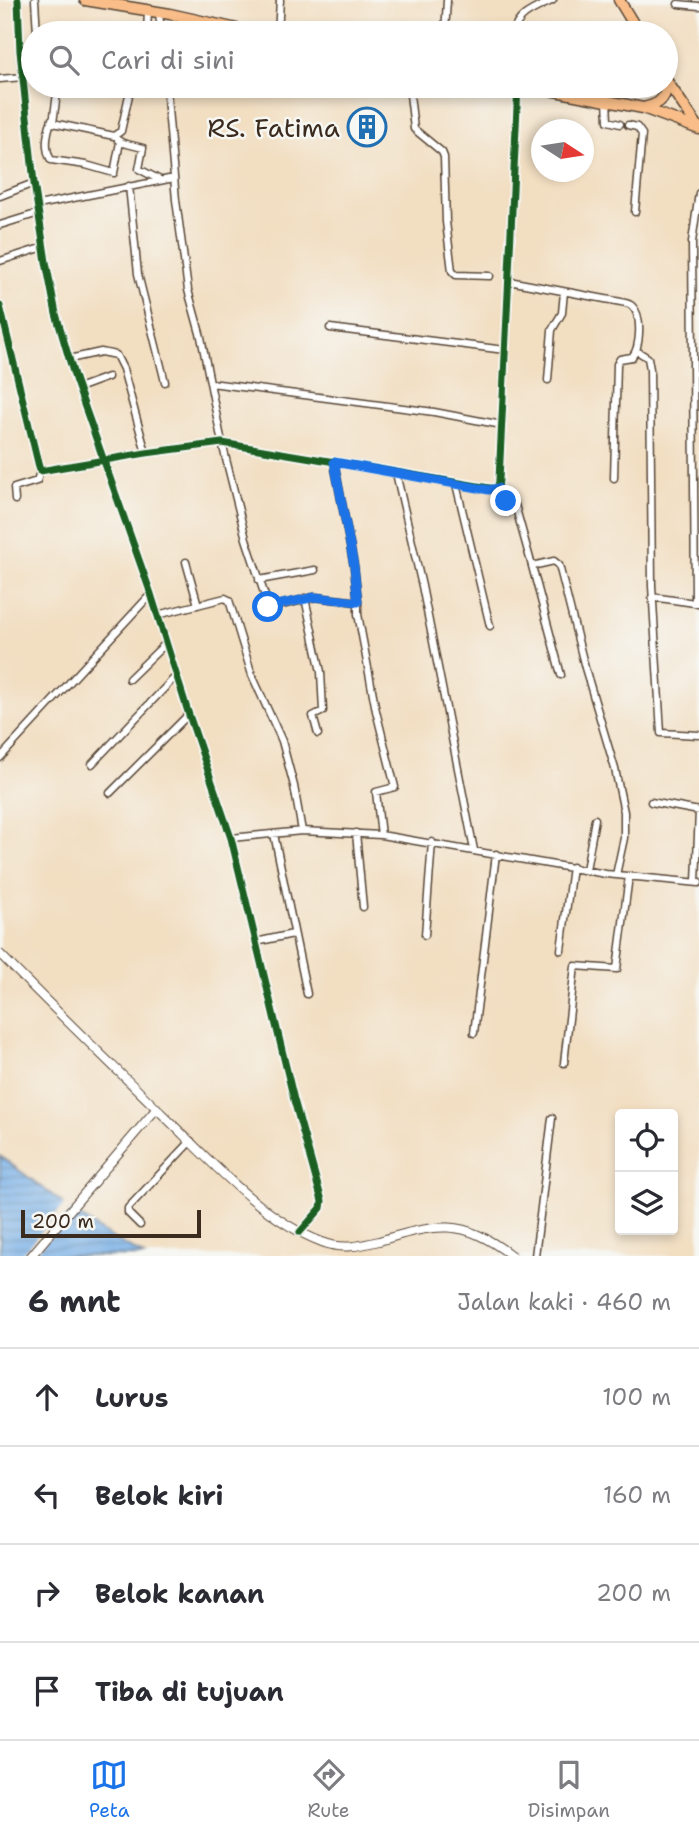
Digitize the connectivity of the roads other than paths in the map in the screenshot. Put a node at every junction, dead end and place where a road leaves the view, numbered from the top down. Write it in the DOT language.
graph roads {
  1 [pos="18,0"];
  2 [pos="35,0"];
  3 [pos="85,0"];
  4 [pos="280,0"];
  5 [pos="447,0"];
  6 [pos="553,0"];
  7 [pos="619,0"];
  8 [pos="678,5"];
  9 [pos="699,6"];
  10 [pos="153,11"];
  11 [pos="36,21"];
  12 [pos="150,21"];
  13 [pos="157,21"];
  14 [pos="199,21"];
  15 [pos="279,21"];
  16 [pos="446,21"];
  17 [pos="518,21"];
  18 [pos="632,21"];
  19 [pos="21,46"];
  20 [pos="21,77"];
  21 [pos="0,79"];
  22 [pos="25,98"];
  23 [pos="56,98"];
  24 [pos="128,98"];
  25 [pos="167,98"];
  26 [pos="410,98"];
  27 [pos="517,98"];
  28 [pos="596,98"];
  29 [pos="663,98"];
  30 [pos="678,98"];
  31 [pos="607,100"];
  32 [pos="643,108"];
  33 [pos="52,119"];
  34 [pos="699,129"];
  35 [pos="114,136"];
  36 [pos="120,142"];
  37 [pos="174,178"];
  38 [pos="160,180"];
  39 [pos="34,183"];
  40 [pos="129,186"];
  41 [pos="699,193"];
  42 [pos="0,196"];
  43 [pos="39,209"];
  44 [pos="635,212"];
  45 [pos="0,225"];
  46 [pos="44,247"];
  47 [pos="0,261"];
  48 [pos="490,276"];
  49 [pos="509,281"];
  50 [pos="564,292"];
  51 [pos="0,306"];
  52 [pos="330,328"];
  53 [pos="505,350"];
  54 [pos="637,351"];
  55 [pos="69,359"];
  56 [pos="108,377"];
  57 [pos="548,380"];
  58 [pos="165,382"];
  59 [pos="211,383"];
  60 [pos="78,388"];
  61 [pos="502,425"];
  62 [pos="222,443"];
  63 [pos="146,453"];
  64 [pos="104,461"];
  65 [pos="334,462"];
  66 [pos="40,471"];
  67 [pos="396,473"];
  68 [pos="614,478"];
  69 [pos="456,484"];
  70 [pos="498,488"];
  71 [pos="15,500"];
  72 [pos="186,562"];
  73 [pos="532,566"];
  74 [pos="316,570"];
  75 [pos="259,580"];
  76 [pos="150,594"];
  77 [pos="652,597"];
  78 [pos="305,598"];
  79 [pos="358,602"];
  80 [pos="697,603"];
  81 [pos="198,606"];
  82 [pos="157,615"];
  83 [pos="490,626"];
  84 [pos="166,643"];
  85 [pos="561,675"];
  86 [pos="176,676"];
  87 [pos="129,679"];
  88 [pos="188,715"];
  89 [pos="318,734"];
  90 [pos="699,735"];
  91 [pos="0,758"];
  92 [pos="92,764"];
  93 [pos="110,793"];
  94 [pos="651,802"];
  95 [pos="699,810"];
  96 [pos="595,819"];
  97 [pos="302,831"];
  98 [pos="356,833"];
  99 [pos="274,834"];
  100 [pos="381,835"];
  101 [pos="231,838"];
  102 [pos="432,842"];
  103 [pos="474,850"];
  104 [pos="496,854"];
  105 [pos="572,867"];
  106 [pos="586,870"];
  107 [pos="616,875"];
  108 [pos="629,876"];
  109 [pos="697,882"];
  110 [pos="363,907"];
  111 [pos="293,934"];
  112 [pos="425,935"];
  113 [pos="256,942"];
  114 [pos="561,950"];
  115 [pos="0,954"];
  116 [pos="307,994"];
  117 [pos="474,1033"];
  118 [pos="564,1063"];
  119 [pos="157,1108"];
  120 [pos="552,1118"];
  121 [pos="191,1141"];
  122 [pos="140,1225"];
  123 [pos="300,1233"];
  124 [pos="31,1256"];
  125 [pos="512,1256"];
  126 [pos="536,1256"];
  1 -- 19 [label="street"];
  2 -- 11 [label="street"];
  3 -- 10 [label="main road"];
  4 -- 15 [label="street"];
  5 -- 16 [label="street"];
  6 -- 17 [label="street"];
  7 -- 18 [label="main road"];
  8 -- 9 [label="street"];
  10 -- 12 [label="street"];
  10 -- 13 [label="street"];
  10 -- 14 [label="main road"];
  20 -- 21 [label="street"];
  22 -- 39 [label="street"];
  23 -- 33 [label="street"];
  24 -- 35 [label="street"];
  25 -- 37 [label="street"];
  26 -- 48 [label="street"];
  27 -- 49 [label="street"];
  28 -- 31 [label="main road"];
  29 -- 32 [label="main road"];
  30 -- 34 [label="main road"];
  31 -- 32 [label="main road"];
  31 -- 44 [label="street"];
  32 -- 34 [label="main road"];
  33 -- 35 [label="street"];
  33 -- 36 [label="street"];
  35 -- 36 [label="street"];
  36 -- 38 [label="street"];
  37 -- 38 [label="street"];
  37 -- 59 [label="street"];
  38 -- 40 [label="street"];
  39 -- 42 [label="street"];
  39 -- 43 [label="street"];
  40 -- 43 [label="street"];
  40 -- 58 [label="street"];
  41 -- 80 [label="street"];
  43 -- 45 [label="street"];
  43 -- 46 [label="street"];
  46 -- 47 [label="street"];
  46 -- 55 [label="street"];
  49 -- 50 [label="street"];
  49 -- 53 [label="street"];
  50 -- 54 [label="street"];
  50 -- 57 [label="street"];
  51 -- 66 [label="street"];
  52 -- 53 [label="street"];
  53 -- 61 [label="street"];
  54 -- 68 [label="street"];
  54 -- 77 [label="street"];
  55 -- 60 [label="street"];
  55 -- 63 [label="street"];
  56 -- 60 [label="street"];
  59 -- 61 [label="street"];
  59 -- 62 [label="street"];
  60 -- 64 [label="street"];
  61 -- 70 [label="street"];
  62 -- 63 [label="street"];
  62 -- 65 [label="street"];
  62 -- 75 [label="street"];
  63 -- 64 [label="street"];
  64 -- 66 [label="street"];
  64 -- 76 [label="street"];
  65 -- 67 [label="street"];
  65 -- 79 [label="street"];
  66 -- 71 [label="street"];
  67 -- 69 [label="street"];
  67 -- 103 [label="street"];
  69 -- 70 [label="street"];
  69 -- 83 [label="street"];
  70 -- 73 [label="street"];
  72 -- 81 [label="street"];
  73 -- 85 [label="street"];
  73 -- 107 [label="street"];
  74 -- 75 [label="street"];
  75 -- 78 [label="street"];
  76 -- 82 [label="street"];
  76 -- 91 [label="street"];
  77 -- 80 [label="street"];
  77 -- 90 [label="street"];
  78 -- 79 [label="street"];
  78 -- 89 [label="street"];
  79 -- 100 [label="street"];
  81 -- 82 [label="street"];
  81 -- 97 [label="street"];
  82 -- 84 [label="street"];
  84 -- 86 [label="street"];
  84 -- 87 [label="street"];
  86 -- 88 [label="street"];
  86 -- 92 [label="street"];
  88 -- 93 [label="street"];
  88 -- 101 [label="street"];
  94 -- 95 [label="street"];
  95 -- 109 [label="street"];
  96 -- 106 [label="street"];
  97 -- 98 [label="street"];
  97 -- 99 [label="street"];
  98 -- 100 [label="street"];
  98 -- 110 [label="street"];
  99 -- 101 [label="street"];
  99 -- 111 [label="street"];
  100 -- 102 [label="street"];
  101 -- 113 [label="street"];
  102 -- 103 [label="street"];
  102 -- 112 [label="street"];
  103 -- 104 [label="street"];
  104 -- 105 [label="street"];
  104 -- 117 [label="street"];
  105 -- 106 [label="street"];
  105 -- 114 [label="street"];
  106 -- 107 [label="street"];
  107 -- 108 [label="street"];
  108 -- 109 [label="street"];
  108 -- 118 [label="street"];
  111 -- 113 [label="street"];
  111 -- 116 [label="street"];
  113 -- 123 [label="street"];
  115 -- 119 [label="street"];
  119 -- 121 [label="street"];
  119 -- 124 [label="street"];
  120 -- 126 [label="street"];
  121 -- 122 [label="street"];
  121 -- 123 [label="street"];
  123 -- 125 [label="street"];
}
